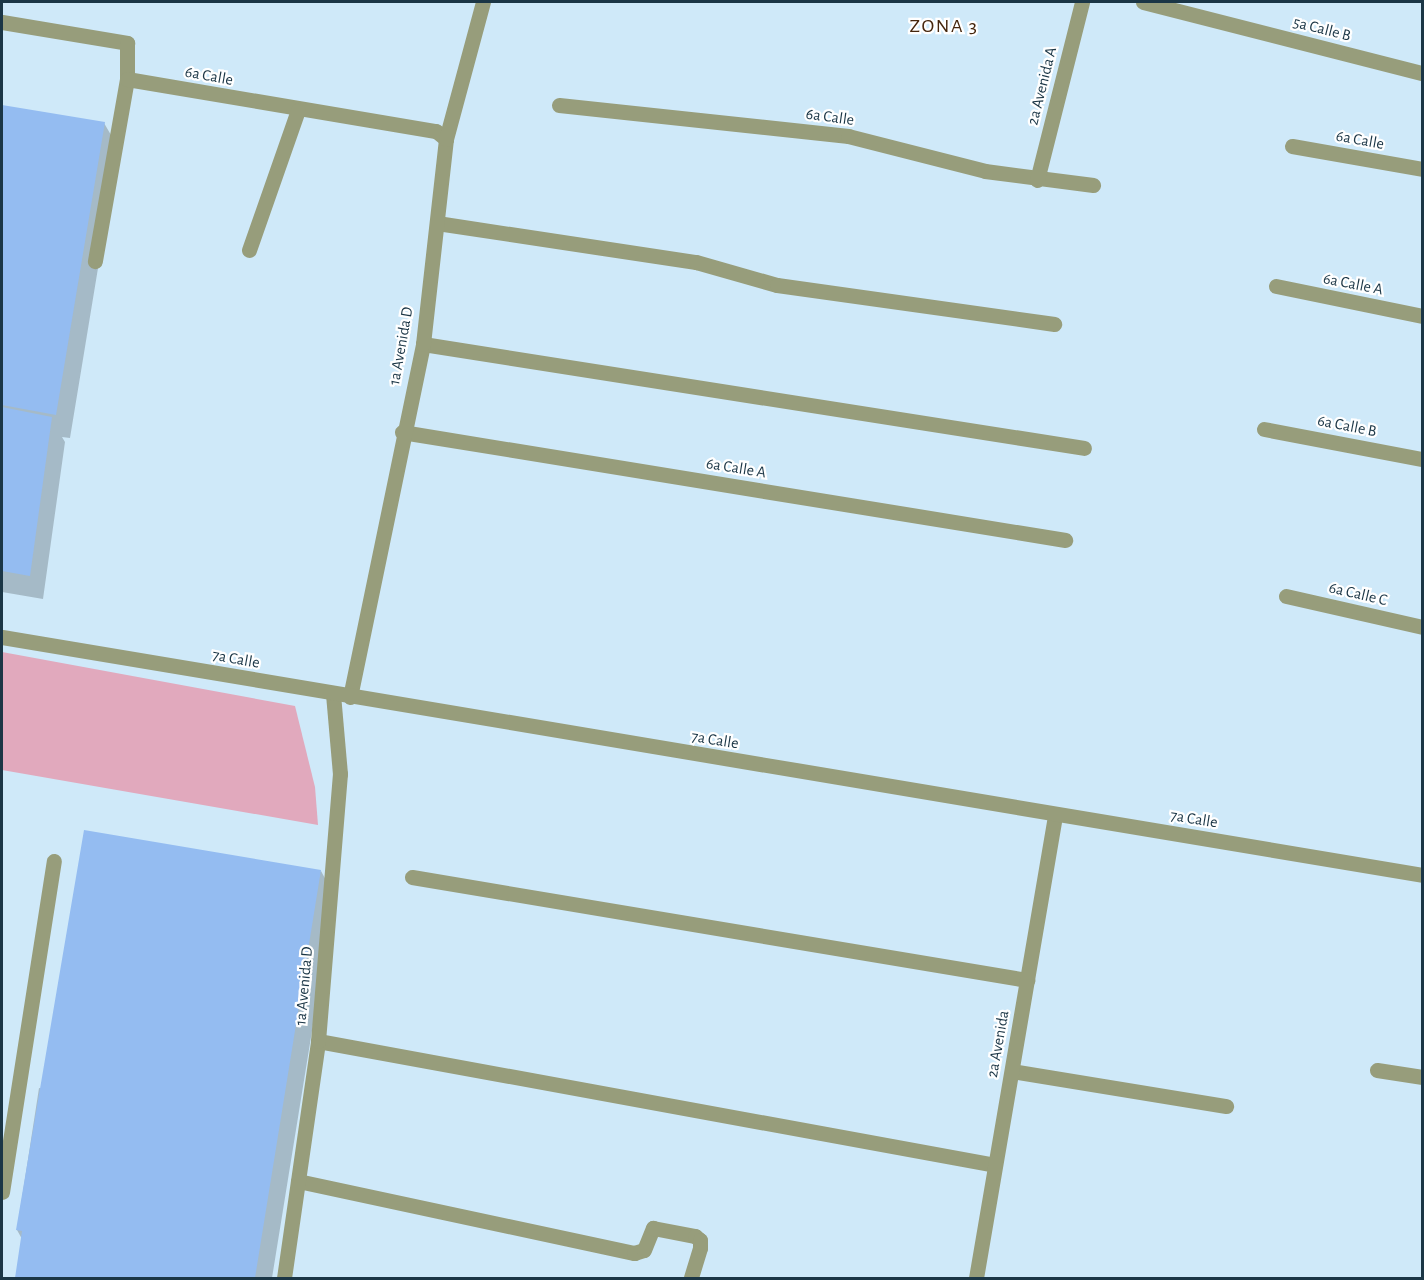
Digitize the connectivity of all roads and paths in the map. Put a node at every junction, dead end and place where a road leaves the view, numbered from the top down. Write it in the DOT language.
graph roads {
  1 [pos="483,2"];
  2 [pos="1082,2"];
  3 [pos="1143,2"];
  4 [pos="2,22"];
  5 [pos="1422,73"];
  6 [pos="127,79"];
  7 [pos="559,105"];
  8 [pos="298,110"];
  9 [pos="446,138"];
  10 [pos="1292,146"];
  11 [pos="1422,169"];
  12 [pos="1037,180"];
  13 [pos="1093,185"];
  14 [pos="437,223"];
  15 [pos="249,250"];
  16 [pos="95,261"];
  17 [pos="1276,286"];
  18 [pos="1422,316"];
  19 [pos="1054,324"];
  20 [pos="423,344"];
  21 [pos="1264,429"];
  22 [pos="402,432"];
  23 [pos="1084,448"];
  24 [pos="1422,459"];
  25 [pos="1065,540"];
  26 [pos="1286,596"];
  27 [pos="1422,627"];
  28 [pos="2,637"];
  29 [pos="333,694"];
  30 [pos="350,697"];
  31 [pos="1055,815"];
  32 [pos="54,861"];
  33 [pos="1422,875"];
  34 [pos="412,877"];
  35 [pos="1027,980"];
  36 [pos="318,1041"];
  37 [pos="1377,1070"];
  38 [pos="1012,1071"];
  39 [pos="1422,1077"];
  40 [pos="1227,1106"];
  41 [pos="995,1165"];
  42 [pos="298,1181"];
  43 [pos="2,1192"];
  44 [pos="284,1278"];
  45 [pos="691,1278"];
  46 [pos="976,1278"];
  1 -- 9 [label="street, 1a Avenida D"];
  2 -- 12 [label="street, 2a Avenida A"];
  3 -- 5 [label="street, 5a Calle B"];
  4 -- 6 [label="street"];
  6 -- 8 [label="street, 6a Calle"];
  6 -- 16 [label="street"];
  7 -- 12 [label="street, 6a Calle"];
  8 -- 9 [label="street, 6a Calle"];
  8 -- 15 [label="street"];
  9 -- 14 [label="street, 1a Avenida D"];
  10 -- 11 [label="street, 6a Calle"];
  12 -- 13 [label="street, 6a Calle"];
  14 -- 19 [label="street"];
  14 -- 20 [label="street, 1a Avenida D"];
  17 -- 18 [label="street, 6a Calle A"];
  20 -- 22 [label="street, 1a Avenida D"];
  20 -- 23 [label="street"];
  21 -- 24 [label="street, 6a Calle B"];
  22 -- 25 [label="street, 6a Calle A"];
  22 -- 30 [label="street, 1a Avenida D"];
  26 -- 27 [label="street, 6a Calle C"];
  28 -- 29 [label="street, 7a Calle"];
  29 -- 30 [label="street, 7a Calle"];
  29 -- 36 [label="street, 1a Avenida D"];
  30 -- 31 [label="street, 7a Calle"];
  31 -- 33 [label="street, 7a Calle"];
  31 -- 35 [label="street, 2a Avenida"];
  32 -- 43 [label="street"];
  34 -- 35 [label="street"];
  35 -- 38 [label="street, 2a Avenida"];
  36 -- 41 [label="street"];
  36 -- 42 [label="street, 1a Avenida D"];
  37 -- 39 [label="street"];
  38 -- 40 [label="street"];
  38 -- 41 [label="street, 2a Avenida"];
  41 -- 46 [label="street, 2a Avenida"];
  42 -- 44 [label="street, 1a Avenida D"];
  42 -- 45 [label="street"];
}
